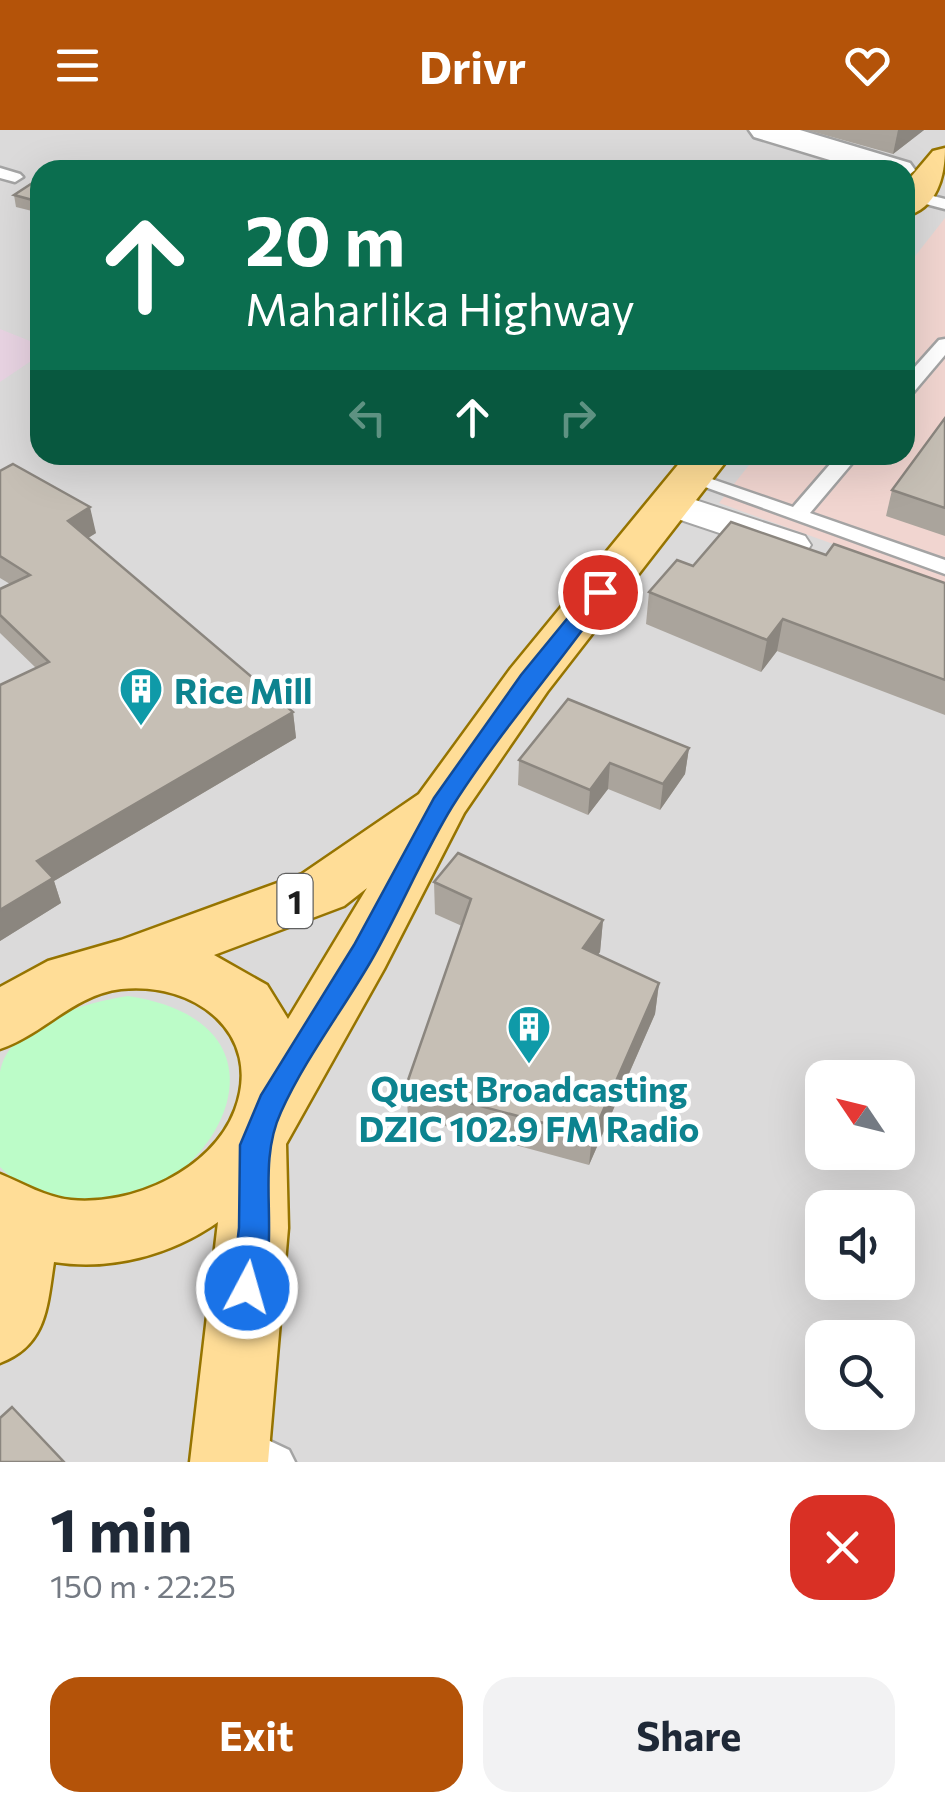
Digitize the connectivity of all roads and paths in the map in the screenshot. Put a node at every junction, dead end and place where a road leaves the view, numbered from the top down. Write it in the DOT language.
graph roads {
  1 [pos="765,130"];
  2 [pos="854,160"];
  3 [pos="945,344"];
  4 [pos="915,378"];
  5 [pos="840,465"];
  6 [pos="691,479"];
  7 [pos="798,514"];
  8 [pos="945,567"];
  9 [pos="945,599"];
  10 [pos="442,804"];
  11 [pos="130,962"];
  12 [pos="10,1007"];
  13 [pos="262,1124"];
  14 [pos="12,1214"];
  15 [pos="0,1328"];
  16 [pos="245,1455"];
  1 -- 2 [label="street"];
  3 -- 4 [label="lane"];
  5 -- 7 [label="lane"];
  6 -- 7 [label="lane"];
  6 -- 9 [label="street"];
  6 -- 10 [label="main road, 1"];
  7 -- 8 [label="lane"];
  10 -- 11 [label="main road, 1"];
  10 -- 13 [label="main road, 1"];
  11 -- 12 [label="main road, 1"];
  11 -- 13 [label="main road, 1"];
  13 -- 14 [label="main road, 1"];
  13 -- 16 [label="main road, 1"];
  14 -- 15 [label="main road, 1"];
}
